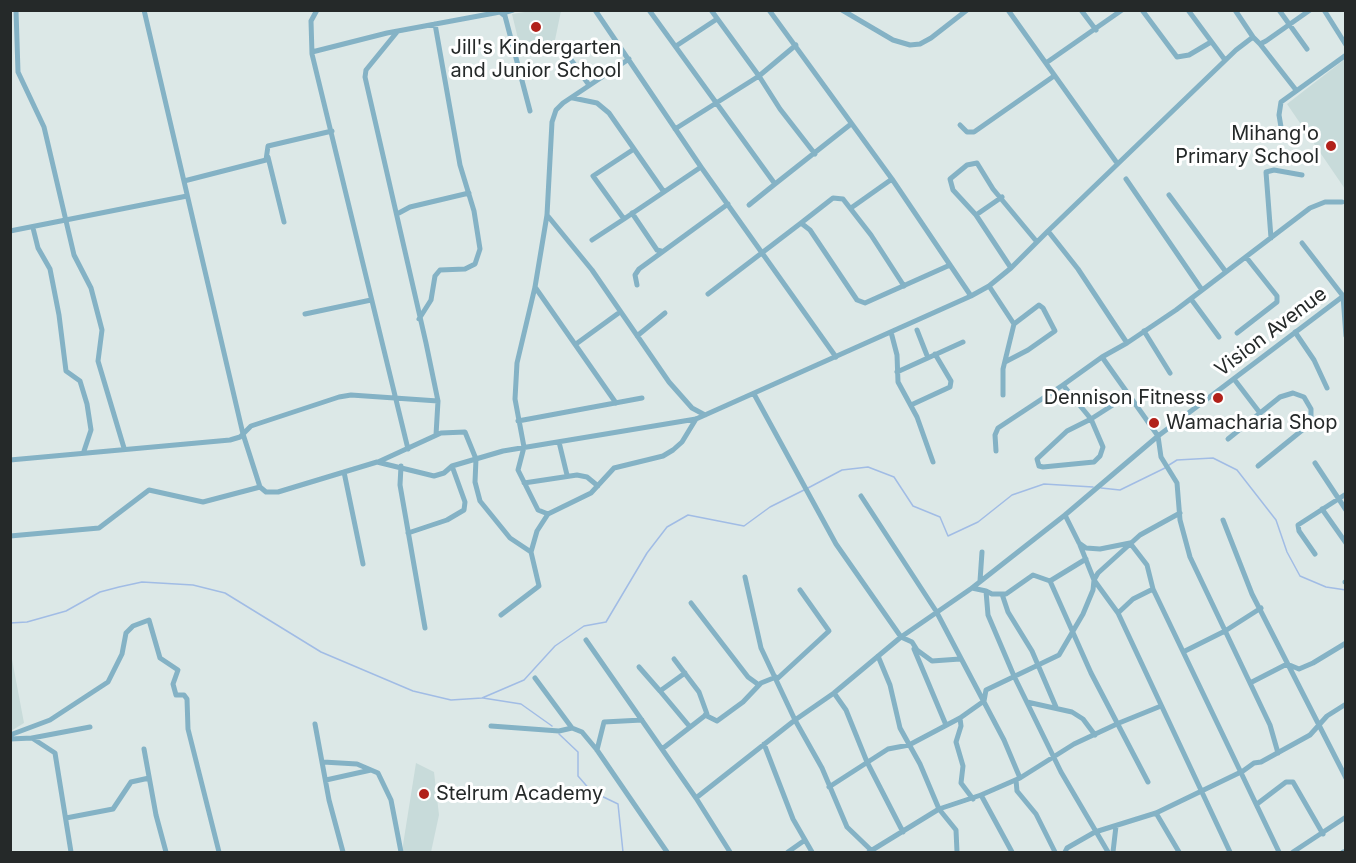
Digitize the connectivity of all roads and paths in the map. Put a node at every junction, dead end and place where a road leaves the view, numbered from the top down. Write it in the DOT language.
graph roads {
  1 [pos="16,10"];
  2 [pos="144,10"];
  3 [pos="317,10"];
  4 [pos="513,10"];
  5 [pos="595,10"];
  6 [pos="649,10"];
  7 [pos="711,10"];
  8 [pos="769,10"];
  9 [pos="842,10"];
  10 [pos="967,10"];
  11 [pos="1008,10"];
  12 [pos="1081,10"];
  13 [pos="1122,10"];
  14 [pos="1142,10"];
  15 [pos="1188,10"];
  16 [pos="1235,10"];
  17 [pos="1279,10"];
  18 [pos="1310,10"];
  19 [pos="1324,10"];
  20 [pos="503,13"];
  21 [pos="717,19"];
  22 [pos="435,24"];
  23 [pos="1290,24"];
  24 [pos="1096,30"];
  25 [pos="397,32"];
  26 [pos="1253,37"];
  27 [pos="1211,42"];
  28 [pos="1260,44"];
  29 [pos="796,45"];
  30 [pos="1346,45"];
  31 [pos="676,46"];
  32 [pos="1308,49"];
  33 [pos="312,52"];
  34 [pos="1346,55"];
  35 [pos="569,57"];
  36 [pos="629,59"];
  37 [pos="1225,60"];
  38 [pos="1046,63"];
  39 [pos="759,76"];
  40 [pos="1054,76"];
  41 [pos="589,85"];
  42 [pos="1296,90"];
  43 [pos="573,99"];
  44 [pos="718,103"];
  45 [pos="530,111"];
  46 [pos="851,124"];
  47 [pos="960,125"];
  48 [pos="675,129"];
  49 [pos="333,131"];
  50 [pos="1282,133"];
  51 [pos="634,149"];
  52 [pos="814,154"];
  53 [pos="268,157"];
  54 [pos="1117,163"];
  55 [pos="701,167"];
  56 [pos="1302,175"];
  57 [pos="892,179"];
  58 [pos="1126,179"];
  59 [pos="184,181"];
  60 [pos="775,184"];
  61 [pos="664,192"];
  62 [pos="469,193"];
  63 [pos="1169,195"];
  64 [pos="187,196"];
  65 [pos="1002,197"];
  66 [pos="1342,202"];
  67 [pos="728,204"];
  68 [pos="749,205"];
  69 [pos="851,208"];
  70 [pos="632,213"];
  71 [pos="398,214"];
  72 [pos="547,215"];
  73 [pos="976,215"];
  74 [pos="624,219"];
  75 [pos="66,221"];
  76 [pos="284,222"];
  77 [pos="801,223"];
  78 [pos="33,228"];
  79 [pos="10,231"];
  80 [pos="1047,231"];
  81 [pos="1271,238"];
  82 [pos="592,240"];
  83 [pos="1037,242"];
  84 [pos="1302,243"];
  85 [pos="661,251"];
  86 [pos="763,252"];
  87 [pos="1246,257"];
  88 [pos="950,265"];
  89 [pos="1011,268"];
  90 [pos="1226,272"];
  91 [pos="637,285"];
  92 [pos="904,286"];
  93 [pos="989,286"];
  94 [pos="535,287"];
  95 [pos="1202,290"];
  96 [pos="708,294"];
  97 [pos="1344,295"];
  98 [pos="970,296"];
  99 [pos="1191,299"];
  100 [pos="371,300"];
  101 [pos="620,312"];
  102 [pos="665,313"];
  103 [pos="305,314"];
  104 [pos="419,319"];
  105 [pos="1344,323"];
  106 [pos="1014,324"];
  107 [pos="917,330"];
  108 [pos="1144,331"];
  109 [pos="891,332"];
  110 [pos="1295,332"];
  111 [pos="1238,333"];
  112 [pos="637,336"];
  113 [pos="1346,336"];
  114 [pos="1219,337"];
  115 [pos="963,342"];
  116 [pos="1127,343"];
  117 [pos="576,344"];
  118 [pos="935,354"];
  119 [pos="836,357"];
  120 [pos="1102,357"];
  121 [pos="928,358"];
  122 [pos="1005,362"];
  123 [pos="897,372"];
  124 [pos="1170,373"];
  125 [pos="1234,380"];
  126 [pos="1063,386"];
  127 [pos="1327,388"];
  128 [pos="754,394"];
  129 [pos="1130,394"];
  130 [pos="1003,395"];
  131 [pos="642,398"];
  132 [pos="394,399"];
  133 [pos="438,401"];
  134 [pos="616,403"];
  135 [pos="911,405"];
  136 [pos="1260,413"];
  137 [pos="705,415"];
  138 [pos="696,419"];
  139 [pos="1091,419"];
  140 [pos="518,421"];
  141 [pos="243,434"];
  142 [pos="436,435"];
  143 [pos="1158,436"];
  144 [pos="1228,439"];
  145 [pos="559,442"];
  146 [pos="524,447"];
  147 [pos="124,448"];
  148 [pos="408,449"];
  149 [pos="84,451"];
  150 [pos="996,451"];
  151 [pos="476,459"];
  152 [pos="10,460"];
  153 [pos="377,462"];
  154 [pos="933,462"];
  155 [pos="1315,463"];
  156 [pos="401,466"];
  157 [pos="452,466"];
  158 [pos="1258,466"];
  159 [pos="344,472"];
  160 [pos="567,475"];
  161 [pos="524,483"];
  162 [pos="598,486"];
  163 [pos="260,487"];
  164 [pos="1346,494"];
  165 [pos="861,496"];
  166 [pos="1339,498"];
  167 [pos="1322,509"];
  168 [pos="1346,510"];
  169 [pos="1180,513"];
  170 [pos="548,514"];
  171 [pos="1065,515"];
  172 [pos="1223,520"];
  173 [pos="408,533"];
  174 [pos="10,536"];
  175 [pos="1079,543"];
  176 [pos="1130,543"];
  177 [pos="1346,543"];
  178 [pos="531,552"];
  179 [pos="982,552"];
  180 [pos="1315,554"];
  181 [pos="1086,559"];
  182 [pos="363,564"];
  183 [pos="745,577"];
  184 [pos="1094,580"];
  185 [pos="980,581"];
  186 [pos="1050,581"];
  187 [pos="972,588"];
  188 [pos="1154,589"];
  189 [pos="800,590"];
  190 [pos="986,591"];
  191 [pos="1002,594"];
  192 [pos="691,603"];
  193 [pos="1261,608"];
  194 [pos="936,611"];
  195 [pos="1118,613"];
  196 [pos="501,615"];
  197 [pos="425,628"];
  198 [pos="1225,631"];
  199 [pos="1072,632"];
  200 [pos="901,637"];
  201 [pos="586,640"];
  202 [pos="912,642"];
  203 [pos="1346,643"];
  204 [pos="1185,651"];
  205 [pos="878,656"];
  206 [pos="674,659"];
  207 [pos="960,659"];
  208 [pos="932,661"];
  209 [pos="1290,665"];
  210 [pos="639,668"];
  211 [pos="1040,668"];
  212 [pos="921,669"];
  213 [pos="685,673"];
  214 [pos="1014,676"];
  215 [pos="536,678"];
  216 [pos="777,678"];
  217 [pos="1250,683"];
  218 [pos="759,685"];
  219 [pos="660,691"];
  220 [pos="834,693"];
  221 [pos="984,701"];
  222 [pos="1027,702"];
  223 [pos="1346,704"];
  224 [pos="1161,706"];
  225 [pos="1056,707"];
  226 [pos="705,715"];
  227 [pos="960,718"];
  228 [pos="642,720"];
  229 [pos="795,720"];
  230 [pos="1119,723"];
  231 [pos="315,724"];
  232 [pos="946,725"];
  233 [pos="1321,725"];
  234 [pos="490,726"];
  235 [pos="90,727"];
  236 [pos="690,727"];
  237 [pos="572,728"];
  238 [pos="1095,735"];
  239 [pos="10,737"];
  240 [pos="32,738"];
  241 [pos="764,744"];
  242 [pos="909,745"];
  243 [pos="144,749"];
  244 [pos="662,749"];
  245 [pos="597,750"];
  246 [pos="1278,753"];
  247 [pos="1053,756"];
  248 [pos="323,762"];
  249 [pos="867,762"];
  250 [pos="372,770"];
  251 [pos="1242,771"];
  252 [pos="149,778"];
  253 [pos="1346,778"];
  254 [pos="1018,779"];
  255 [pos="326,780"];
  256 [pos="1148,782"];
  257 [pos="829,787"];
  258 [pos="1199,790"];
  259 [pos="981,795"];
  260 [pos="696,798"];
  261 [pos="973,799"];
  262 [pos="1257,804"];
  263 [pos="939,809"];
  264 [pos="1156,813"];
  265 [pos="1346,817"];
  266 [pos="66,818"];
  267 [pos="1116,826"];
  268 [pos="903,832"];
  269 [pos="1095,832"];
  270 [pos="1323,834"];
  271 [pos="805,840"];
  272 [pos="72,852"];
  273 [pos="166,852"];
  274 [pos="219,852"];
  275 [pos="343,852"];
  276 [pos="401,852"];
  277 [pos="667,852"];
  278 [pos="730,852"];
  279 [pos="788,852"];
  280 [pos="812,852"];
  281 [pos="871,852"];
  282 [pos="957,852"];
  283 [pos="1012,852"];
  284 [pos="1055,852"];
  285 [pos="1065,852"];
  286 [pos="1108,852"];
  287 [pos="1113,852"];
  288 [pos="1179,852"];
  289 [pos="1230,852"];
  290 [pos="1279,852"];
  291 [pos="1293,852"];
  1 -- 75 [label="street"];
  2 -- 59 [label="street"];
  3 -- 33 [label="street"];
  4 -- 20 [label="street"];
  5 -- 36 [label="street"];
  6 -- 31 [label="street"];
  7 -- 21 [label="street"];
  8 -- 29 [label="street"];
  9 -- 10 [label="street"];
  11 -- 38 [label="street"];
  12 -- 24 [label="street"];
  13 -- 24 [label="street"];
  14 -- 27 [label="street"];
  15 -- 27 [label="street"];
  16 -- 26 [label="street"];
  17 -- 23 [label="street"];
  18 -- 23 [label="street"];
  19 -- 30 [label="street"];
  20 -- 22 [label="street"];
  20 -- 45 [label="street"];
  21 -- 31 [label="street"];
  21 -- 39 [label="street"];
  22 -- 25 [label="street"];
  22 -- 62 [label="street"];
  23 -- 28 [label="street"];
  23 -- 32 [label="street"];
  24 -- 38 [label="street"];
  25 -- 33 [label="street"];
  25 -- 71 [label="street"];
  26 -- 28 [label="street"];
  26 -- 37 [label="street"];
  27 -- 37 [label="street"];
  28 -- 42 [label="street"];
  29 -- 39 [label="street"];
  29 -- 46 [label="street"];
  31 -- 44 [label="street"];
  33 -- 49 [label="street"];
  34 -- 42 [label="street"];
  35 -- 41 [label="street"];
  36 -- 41 [label="street"];
  36 -- 48 [label="street"];
  37 -- 54 [label="street"];
  38 -- 40 [label="street"];
  39 -- 44 [label="street"];
  39 -- 52 [label="street"];
  40 -- 47 [label="street"];
  40 -- 54 [label="street"];
  41 -- 43 [label="street"];
  42 -- 50 [label="street"];
  43 -- 51 [label="street"];
  43 -- 72 [label="street"];
  44 -- 48 [label="street"];
  44 -- 60 [label="street"];
  46 -- 52 [label="street"];
  46 -- 57 [label="street"];
  48 -- 55 [label="street"];
  49 -- 53 [label="street"];
  49 -- 100 [label="street"];
  51 -- 61 [label="street"];
  51 -- 74 [label="street"];
  52 -- 60 [label="street"];
  53 -- 59 [label="street"];
  53 -- 76 [label="street"];
  54 -- 80 [label="street"];
  55 -- 61 [label="street"];
  55 -- 67 [label="street"];
  56 -- 81 [label="street"];
  57 -- 69 [label="street"];
  57 -- 88 [label="street"];
  58 -- 95 [label="street"];
  59 -- 64 [label="street"];
  60 -- 68 [label="street"];
  61 -- 70 [label="street"];
  62 -- 71 [label="street"];
  62 -- 104 [label="street"];
  63 -- 90 [label="street"];
  64 -- 75 [label="street"];
  64 -- 141 [label="street"];
  65 -- 73 [label="street"];
  65 -- 73 [label="street"];
  65 -- 83 [label="street"];
  66 -- 81 [label="street"];
  67 -- 85 [label="street"];
  67 -- 86 [label="street"];
  69 -- 77 [label="street"];
  69 -- 92 [label="street"];
  70 -- 74 [label="street"];
  70 -- 85 [label="street"];
  71 -- 104 [label="street"];
  72 -- 94 [label="street"];
  72 -- 101 [label="street"];
  73 -- 89 [label="street"];
  74 -- 82 [label="street"];
  75 -- 78 [label="street"];
  75 -- 147 [label="street"];
  77 -- 86 [label="street"];
  77 -- 92 [label="street"];
  78 -- 79 [label="street"];
  78 -- 149 [label="street"];
  80 -- 83 [label="street"];
  80 -- 116 [label="street"];
  81 -- 87 [label="street"];
  83 -- 89 [label="street"];
  84 -- 97 [label="street"];
  85 -- 91 [label="street"];
  86 -- 96 [label="street"];
  86 -- 119 [label="street"];
  87 -- 90 [label="street"];
  87 -- 111 [label="street"];
  88 -- 92 [label="street"];
  88 -- 98 [label="street"];
  89 -- 93 [label="street"];
  90 -- 95 [label="street"];
  93 -- 98 [label="street"];
  93 -- 106 [label="street"];
  94 -- 117 [label="street"];
  94 -- 140 [label="street"];
  95 -- 99 [label="street"];
  97 -- 105 [label="street"];
  97 -- 110 [label="street, Vision Avenue"];
  98 -- 109 [label="street"];
  99 -- 108 [label="street"];
  99 -- 114 [label="street"];
  100 -- 103 [label="street"];
  100 -- 132 [label="street"];
  101 -- 112 [label="street"];
  101 -- 117 [label="street"];
  102 -- 112 [label="street"];
  104 -- 133 [label="street"];
  105 -- 113 [label="street"];
  106 -- 122 [label="street"];
  106 -- 122 [label="street"];
  107 -- 121 [label="street"];
  108 -- 116 [label="street"];
  108 -- 124 [label="street"];
  109 -- 119 [label="street"];
  109 -- 123 [label="street"];
  110 -- 125 [label="street, Vision Avenue"];
  110 -- 127 [label="street"];
  112 -- 137 [label="street"];
  115 -- 118 [label="street"];
  116 -- 120 [label="street"];
  117 -- 134 [label="street"];
  118 -- 121 [label="street"];
  118 -- 135 [label="street"];
  119 -- 128 [label="street"];
  120 -- 126 [label="street"];
  120 -- 129 [label="street"];
  121 -- 123 [label="street"];
  122 -- 130 [label="street"];
  123 -- 135 [label="street"];
  125 -- 136 [label="street"];
  125 -- 143 [label="street, Vision Avenue"];
  126 -- 139 [label="street"];
  126 -- 150 [label="street"];
  128 -- 137 [label="street"];
  128 -- 200 [label="street"];
  129 -- 139 [label="street"];
  129 -- 143 [label="street"];
  131 -- 134 [label="street"];
  132 -- 133 [label="street"];
  132 -- 141 [label="street"];
  132 -- 148 [label="street"];
  133 -- 142 [label="street"];
  134 -- 140 [label="street"];
  135 -- 154 [label="street"];
  136 -- 144 [label="street"];
  136 -- 158 [label="street"];
  137 -- 138 [label="street"];
  138 -- 145 [label="street"];
  138 -- 162 [label="street"];
  139 -- 139 [label="street"];
  140 -- 146 [label="street"];
  141 -- 147 [label="street"];
  141 -- 163 [label="street"];
  142 -- 148 [label="street"];
  142 -- 151 [label="street"];
  143 -- 169 [label="street"];
  143 -- 171 [label="street, Vision Avenue"];
  145 -- 146 [label="street"];
  145 -- 160 [label="street"];
  146 -- 151 [label="street"];
  146 -- 161 [label="street"];
  147 -- 149 [label="street"];
  148 -- 153 [label="street"];
  149 -- 152 [label="street"];
  151 -- 157 [label="street"];
  151 -- 178 [label="street"];
  153 -- 156 [label="street"];
  153 -- 159 [label="street"];
  155 -- 166 [label="street"];
  156 -- 157 [label="street"];
  156 -- 173 [label="street"];
  157 -- 173 [label="street"];
  159 -- 163 [label="street"];
  159 -- 182 [label="street"];
  160 -- 161 [label="street"];
  160 -- 162 [label="street"];
  161 -- 170 [label="street"];
  162 -- 170 [label="street"];
  163 -- 174 [label="street"];
  164 -- 166 [label="street"];
  165 -- 194 [label="street"];
  166 -- 167 [label="street"];
  166 -- 168 [label="street"];
  167 -- 177 [label="street"];
  167 -- 180 [label="street"];
  169 -- 176 [label="street"];
  169 -- 198 [label="street"];
  170 -- 178 [label="street"];
  171 -- 175 [label="street"];
  171 -- 185 [label="street, Vision Avenue"];
  172 -- 193 [label="street"];
  173 -- 197 [label="street"];
  175 -- 176 [label="street"];
  175 -- 181 [label="street"];
  176 -- 184 [label="street"];
  176 -- 188 [label="street"];
  178 -- 196 [label="street"];
  179 -- 185 [label="street"];
  181 -- 184 [label="street"];
  181 -- 186 [label="street"];
  183 -- 216 [label="street"];
  184 -- 195 [label="street"];
  184 -- 199 [label="street"];
  185 -- 187 [label="street, Vision Avenue"];
  186 -- 191 [label="street"];
  186 -- 199 [label="street"];
  187 -- 190 [label="street"];
  187 -- 194 [label="street, Vision Avenue"];
  188 -- 195 [label="street"];
  188 -- 204 [label="street"];
  189 -- 216 [label="street"];
  190 -- 191 [label="street"];
  190 -- 214 [label="street"];
  191 -- 211 [label="street"];
  192 -- 218 [label="street"];
  193 -- 198 [label="street"];
  193 -- 209 [label="street"];
  194 -- 200 [label="street, Vision Avenue"];
  194 -- 207 [label="street"];
  195 -- 224 [label="street"];
  198 -- 204 [label="street"];
  198 -- 217 [label="street"];
  199 -- 211 [label="street"];
  199 -- 230 [label="street"];
  200 -- 202 [label="street"];
  200 -- 205 [label="street, Vision Avenue"];
  201 -- 228 [label="street"];
  202 -- 208 [label="street"];
  202 -- 212 [label="street"];
  203 -- 209 [label="street"];
  204 -- 251 [label="street"];
  205 -- 220 [label="street, Vision Avenue"];
  205 -- 242 [label="street"];
  206 -- 213 [label="street"];
  207 -- 208 [label="street"];
  207 -- 221 [label="street"];
  208 -- 212 [label="street"];
  209 -- 217 [label="street"];
  209 -- 233 [label="street"];
  210 -- 219 [label="street"];
  211 -- 214 [label="street"];
  211 -- 225 [label="street"];
  212 -- 232 [label="street"];
  213 -- 219 [label="street"];
  213 -- 226 [label="street"];
  214 -- 221 [label="street"];
  214 -- 222 [label="street"];
  215 -- 237 [label="street"];
  216 -- 218 [label="street"];
  216 -- 229 [label="street"];
  217 -- 246 [label="street"];
  218 -- 226 [label="street"];
  219 -- 236 [label="street"];
  220 -- 229 [label="street, Vision Avenue"];
  220 -- 249 [label="street"];
  221 -- 227 [label="street"];
  221 -- 254 [label="street"];
  222 -- 225 [label="street"];
  222 -- 247 [label="street"];
  223 -- 233 [label="street"];
  224 -- 230 [label="street"];
  224 -- 258 [label="street"];
  225 -- 238 [label="street"];
  226 -- 236 [label="street"];
  227 -- 232 [label="street"];
  227 -- 261 [label="street"];
  228 -- 244 [label="street"];
  228 -- 245 [label="street"];
  229 -- 241 [label="street, Vision Avenue"];
  229 -- 257 [label="street"];
  230 -- 238 [label="street"];
  230 -- 256 [label="street"];
  231 -- 248 [label="street"];
  232 -- 242 [label="street"];
  233 -- 246 [label="street"];
  233 -- 253 [label="street"];
  234 -- 237 [label="street"];
  235 -- 240 [label="street"];
  236 -- 244 [label="street"];
  237 -- 245 [label="street"];
  238 -- 247 [label="street"];
  239 -- 240 [label="street"];
  239 -- 274 [label="street"];
  240 -- 266 [label="street"];
  241 -- 260 [label="street, Vision Avenue"];
  241 -- 271 [label="street"];
  242 -- 249 [label="street"];
  242 -- 263 [label="street"];
  243 -- 252 [label="street"];
  244 -- 260 [label="street"];
  245 -- 277 [label="street"];
  246 -- 251 [label="street"];
  247 -- 254 [label="street"];
  247 -- 269 [label="street"];
  248 -- 250 [label="street"];
  248 -- 255 [label="street"];
  249 -- 257 [label="street"];
  249 -- 268 [label="street"];
  250 -- 255 [label="street"];
  250 -- 276 [label="street"];
  251 -- 258 [label="street"];
  251 -- 262 [label="street"];
  252 -- 266 [label="street"];
  252 -- 273 [label="street"];
  254 -- 259 [label="street"];
  254 -- 284 [label="street"];
  255 -- 275 [label="street"];
  257 -- 281 [label="street"];
  258 -- 264 [label="street"];
  258 -- 289 [label="street"];
  259 -- 261 [label="street"];
  259 -- 283 [label="street"];
  260 -- 278 [label="street"];
  261 -- 263 [label="street"];
  262 -- 270 [label="street"];
  262 -- 290 [label="street"];
  263 -- 268 [label="street"];
  263 -- 282 [label="street"];
  264 -- 267 [label="street"];
  264 -- 288 [label="street"];
  265 -- 270 [label="street"];
  266 -- 272 [label="street"];
  267 -- 269 [label="street"];
  267 -- 287 [label="street"];
  268 -- 281 [label="street"];
  269 -- 285 [label="street"];
  269 -- 286 [label="street"];
  270 -- 291 [label="street"];
  271 -- 279 [label="street"];
  271 -- 280 [label="street"];
}
